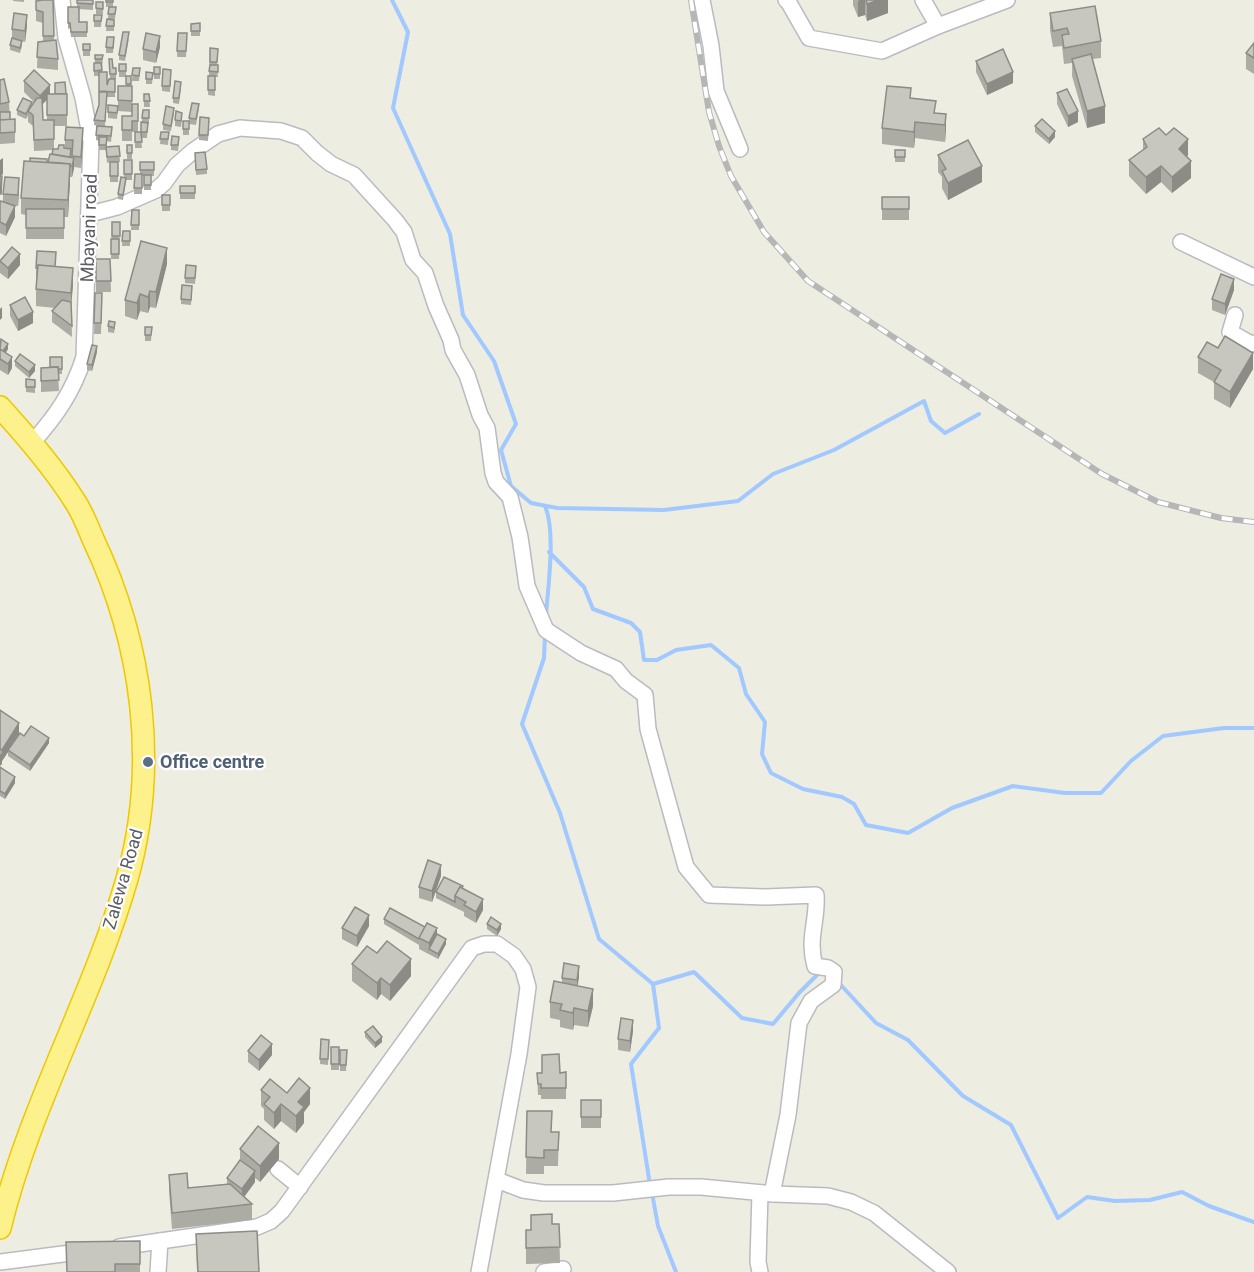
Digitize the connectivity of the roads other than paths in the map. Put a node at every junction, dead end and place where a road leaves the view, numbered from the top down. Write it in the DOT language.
graph roads {
  1 [pos="62,0"];
  2 [pos="702,0"];
  3 [pos="786,0"];
  4 [pos="923,0"];
  5 [pos="1007,0"];
  6 [pos="938,26"];
  7 [pos="740,149"];
  8 [pos="90,214"];
  9 [pos="1181,242"];
  10 [pos="1254,277"];
  11 [pos="1235,315"];
  12 [pos="1254,343"];
  13 [pos="0,407"];
  14 [pos="32,443"];
  15 [pos="278,1169"];
  16 [pos="497,1180"];
  17 [pos="300,1187"];
  18 [pos="766,1193"];
  19 [pos="1,1216"];
  20 [pos="160,1241"];
  21 [pos="0,1262"];
  22 [pos="563,1269"];
  23 [pos="158,1272"];
  24 [pos="479,1272"];
  25 [pos="544,1272"];
  26 [pos="760,1272"];
  27 [pos="948,1272"];
  1 -- 8 [label="street, Mbayani road"];
  2 -- 7 [label="street"];
  3 -- 6 [label="street"];
  4 -- 6 [label="street"];
  5 -- 6 [label="street"];
  8 -- 14 [label="street, Mbayani road"];
  8 -- 18 [label="street"];
  9 -- 10 [label="street"];
  11 -- 12 [label="street"];
  13 -- 14 [label="highway, Zalewa Road"];
  14 -- 19 [label="highway, Zalewa Road"];
  15 -- 17 [label="street"];
  16 -- 17 [label="street"];
  16 -- 18 [label="street"];
  16 -- 24 [label="street"];
  17 -- 20 [label="street"];
  18 -- 26 [label="street"];
  18 -- 27 [label="street"];
  20 -- 21 [label="street"];
  20 -- 23 [label="street"];
  22 -- 25 [label="street"];
}
